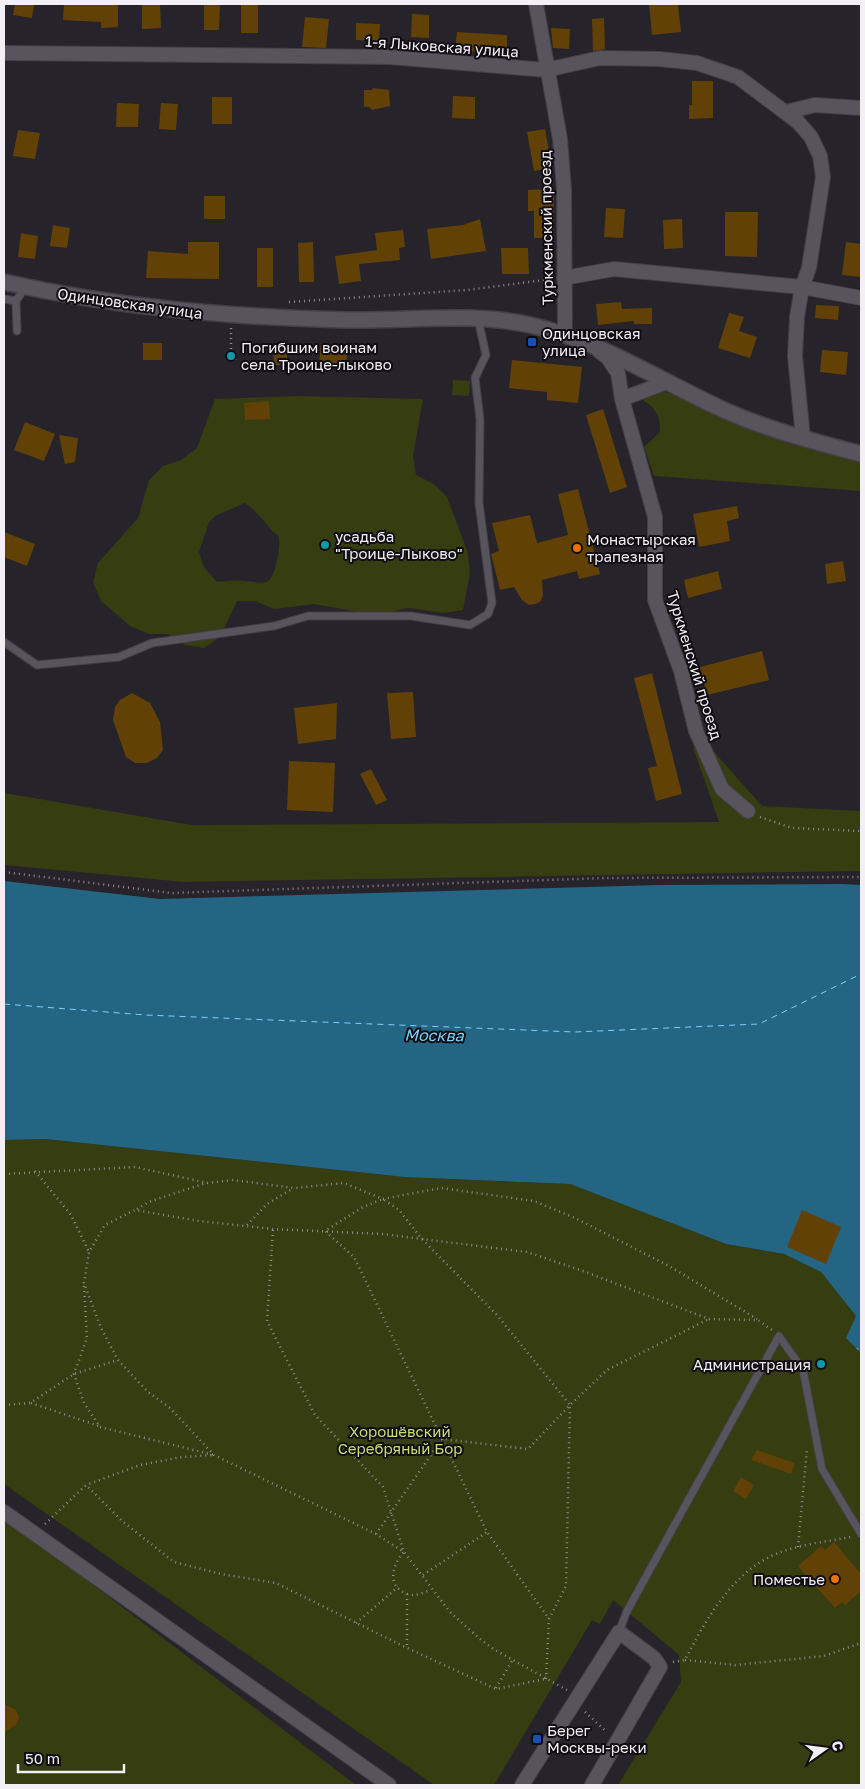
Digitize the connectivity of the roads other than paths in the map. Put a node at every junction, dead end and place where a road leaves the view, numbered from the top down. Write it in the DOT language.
graph roads {
  1 [pos="536,4"];
  2 [pos="4,53"];
  3 [pos="546,70"];
  4 [pos="861,108"];
  5 [pos="786,112"];
  6 [pos="564,278"];
  7 [pos="4,282"];
  8 [pos="25,286"];
  9 [pos="802,288"];
  10 [pos="861,298"];
  11 [pos="4,299"];
  12 [pos="16,301"];
  13 [pos="478,318"];
  14 [pos="17,331"];
  15 [pos="564,334"];
  16 [pos="596,348"];
  17 [pos="667,382"];
  18 [pos="622,398"];
  19 [pos="803,438"];
  20 [pos="861,454"];
  21 [pos="4,642"];
  22 [pos="748,811"];
  23 [pos="4,1512"];
  24 [pos="861,1534"];
  25 [pos="619,1632"];
  26 [pos="389,1785"];
  27 [pos="522,1785"];
  28 [pos="592,1785"];
  1 -- 3 [label="street, Туркменский проезд"];
  2 -- 3 [label="street, 1-я Лыковская улица"];
  3 -- 5 [label="street, 1-я Лыковская улица"];
  3 -- 6 [label="street, Туркменский проезд"];
  4 -- 5 [label="street"];
  5 -- 9 [label="street, 1-я Лыковская улица"];
  6 -- 9 [label="street"];
  6 -- 15 [label="street, Туркменский проезд"];
  7 -- 8 [label="street, Одинцовская улица"];
  8 -- 12 [label="lane"];
  8 -- 13 [label="street, Одинцовская улица"];
  9 -- 10 [label="street"];
  9 -- 19 [label="street, 1-я Лыковская улица"];
  11 -- 12 [label="lane"];
  12 -- 14 [label="lane"];
  13 -- 15 [label="street, Одинцовская улица"];
  13 -- 21 [label="lane"];
  15 -- 16 [label="street, Одинцовская улица"];
  16 -- 17 [label="street, Одинцовская улица"];
  16 -- 18 [label="street, Туркменский проезд"];
  17 -- 18 [label="street"];
  17 -- 19 [label="street, Одинцовская улица"];
  18 -- 22 [label="street, Туркменский проезд"];
  19 -- 20 [label="street, Одинцовская улица"];
  23 -- 26 [label="street"];
  24 -- 25 [label="lane"];
  25 -- 27 [label="street"];
  25 -- 28 [label="street"];
}
